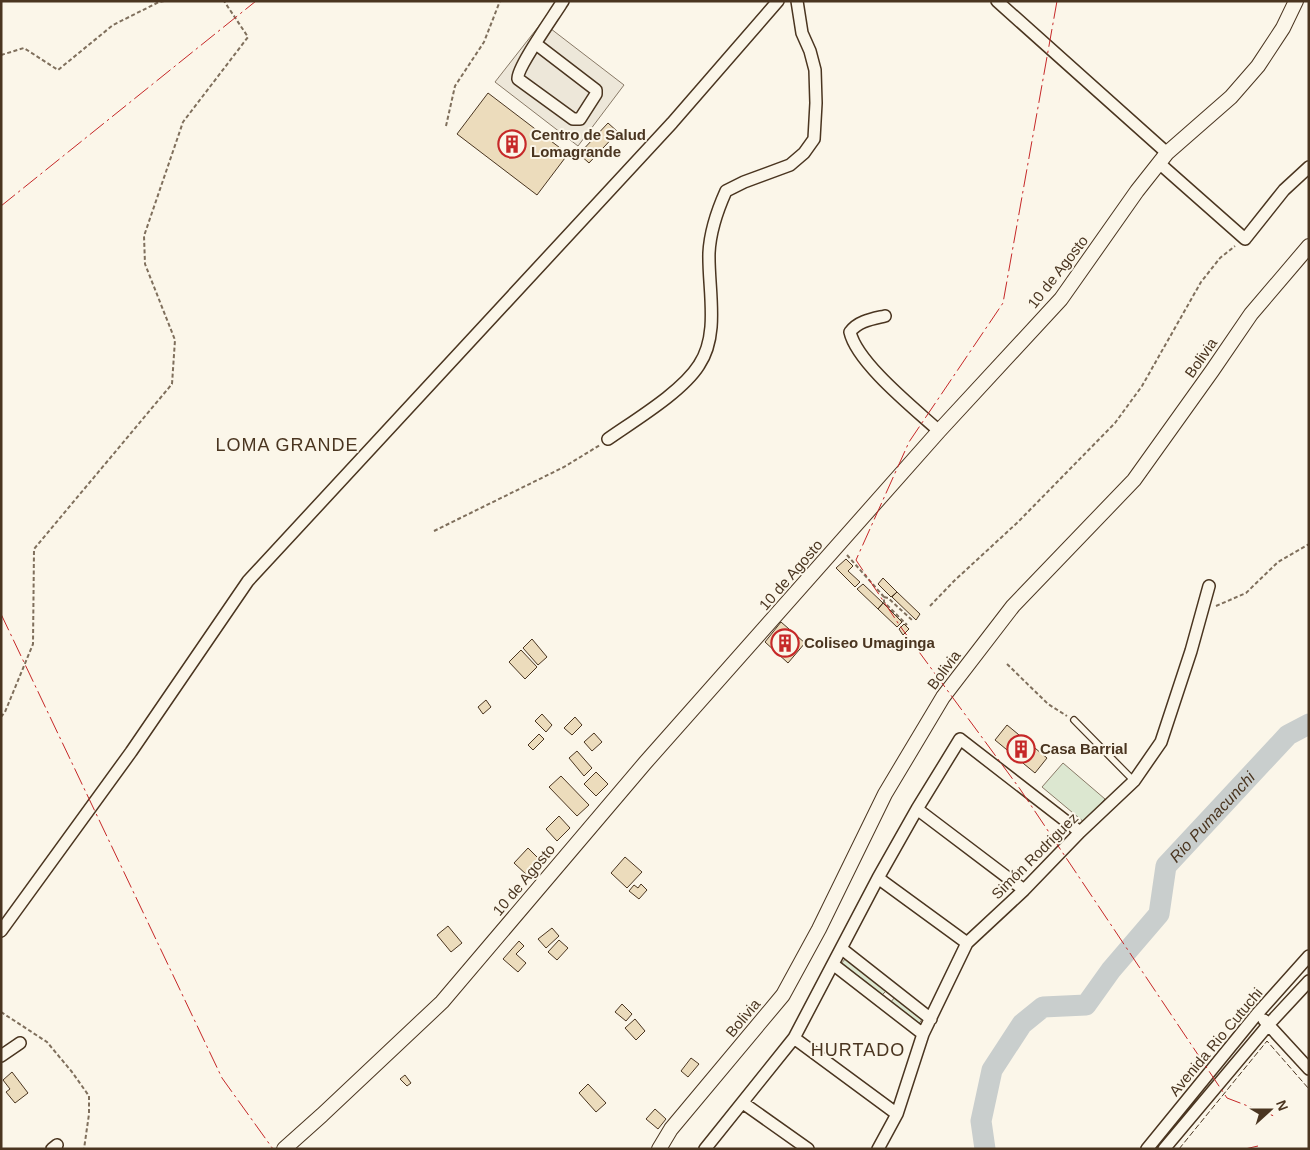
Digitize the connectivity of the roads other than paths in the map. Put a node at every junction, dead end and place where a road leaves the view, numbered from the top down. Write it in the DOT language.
graph roads {
  1 [pos="563,1"];
  2 [pos="778,1"];
  3 [pos="797,1"];
  4 [pos="997,1"];
  5 [pos="1296,1"];
  6 [pos="536,44"];
  7 [pos="1163,158"];
  8 [pos="1309,167"];
  9 [pos="1309,246"];
  10 [pos="885,316"];
  11 [pos="939,431"];
  12 [pos="608,439"];
  13 [pos="1209,586"];
  14 [pos="1074,720"];
  15 [pos="1134,781"];
  16 [pos="917,809"];
  17 [pos="1080,832"];
  18 [pos="878,878"];
  19 [pos="1024,890"];
  20 [pos="1,931"];
  21 [pos="967,943"];
  22 [pos="842,949"];
  23 [pos="1309,956"];
  24 [pos="834,965"];
  25 [pos="1309,981"];
  26 [pos="892,988"];
  27 [pos="882,1002"];
  28 [pos="1257,1014"];
  29 [pos="931,1019"];
  30 [pos="1269,1024"];
  31 [pos="923,1034"];
  32 [pos="794,1038"];
  33 [pos="20,1043"];
  34 [pos="1,1056"];
  35 [pos="1309,1069"];
  36 [pos="743,1103"];
  37 [pos="897,1114"];
  38 [pos="284,1149"];
  39 [pos="659,1149"];
  40 [pos="706,1149"];
  41 [pos="808,1149"];
  42 [pos="878,1149"];
  43 [pos="1147,1149"];
  44 [pos="1164,1149"];
  1 -- 6 [label="street"];
  2 -- 20 [label="street"];
  3 -- 12 [label="street"];
  4 -- 7 [label="street"];
  5 -- 7 [label="street, 10 de Agosto"];
  6 -- 6 [label="street"];
  7 -- 8 [label="street"];
  7 -- 11 [label="street, 10 de Agosto"];
  9 -- 39 [label="street, Bolivia"];
  10 -- 11 [label="street"];
  11 -- 38 [label="street, 10 de Agosto"];
  13 -- 15 [label="street, Simón Rodriguez"];
  14 -- 15 [label="lane"];
  15 -- 17 [label="street, Simón Rodriguez"];
  16 -- 17 [label="street"];
  16 -- 18 [label="street"];
  16 -- 19 [label="street"];
  17 -- 19 [label="street, Simón Rodriguez"];
  18 -- 21 [label="street"];
  18 -- 22 [label="street"];
  19 -- 21 [label="street, Simón Rodriguez"];
  21 -- 29 [label="street, Simón Rodriguez"];
  22 -- 24 [label="street"];
  22 -- 26 [label="street"];
  23 -- 28 [label="street, Avenida Rio Cutuchi"];
  24 -- 27 [label="street"];
  24 -- 32 [label="street"];
  25 -- 30 [label="street, Avenida Rio Cutuchi"];
  26 -- 27 [label="street"];
  26 -- 29 [label="street"];
  27 -- 31 [label="street"];
  28 -- 30 [label="street"];
  28 -- 43 [label="street, Avenida Rio Cutuchi"];
  29 -- 31 [label="street, Simón Rodriguez"];
  30 -- 35 [label="street"];
  30 -- 44 [label="street, Avenida Rio Cutuchi"];
  31 -- 37 [label="street, Simón Rodriguez"];
  32 -- 36 [label="street"];
  32 -- 37 [label="street"];
  33 -- 34 [label="street"];
  36 -- 40 [label="street"];
  36 -- 41 [label="street"];
  37 -- 42 [label="street, Simón Rodriguez"];
}
